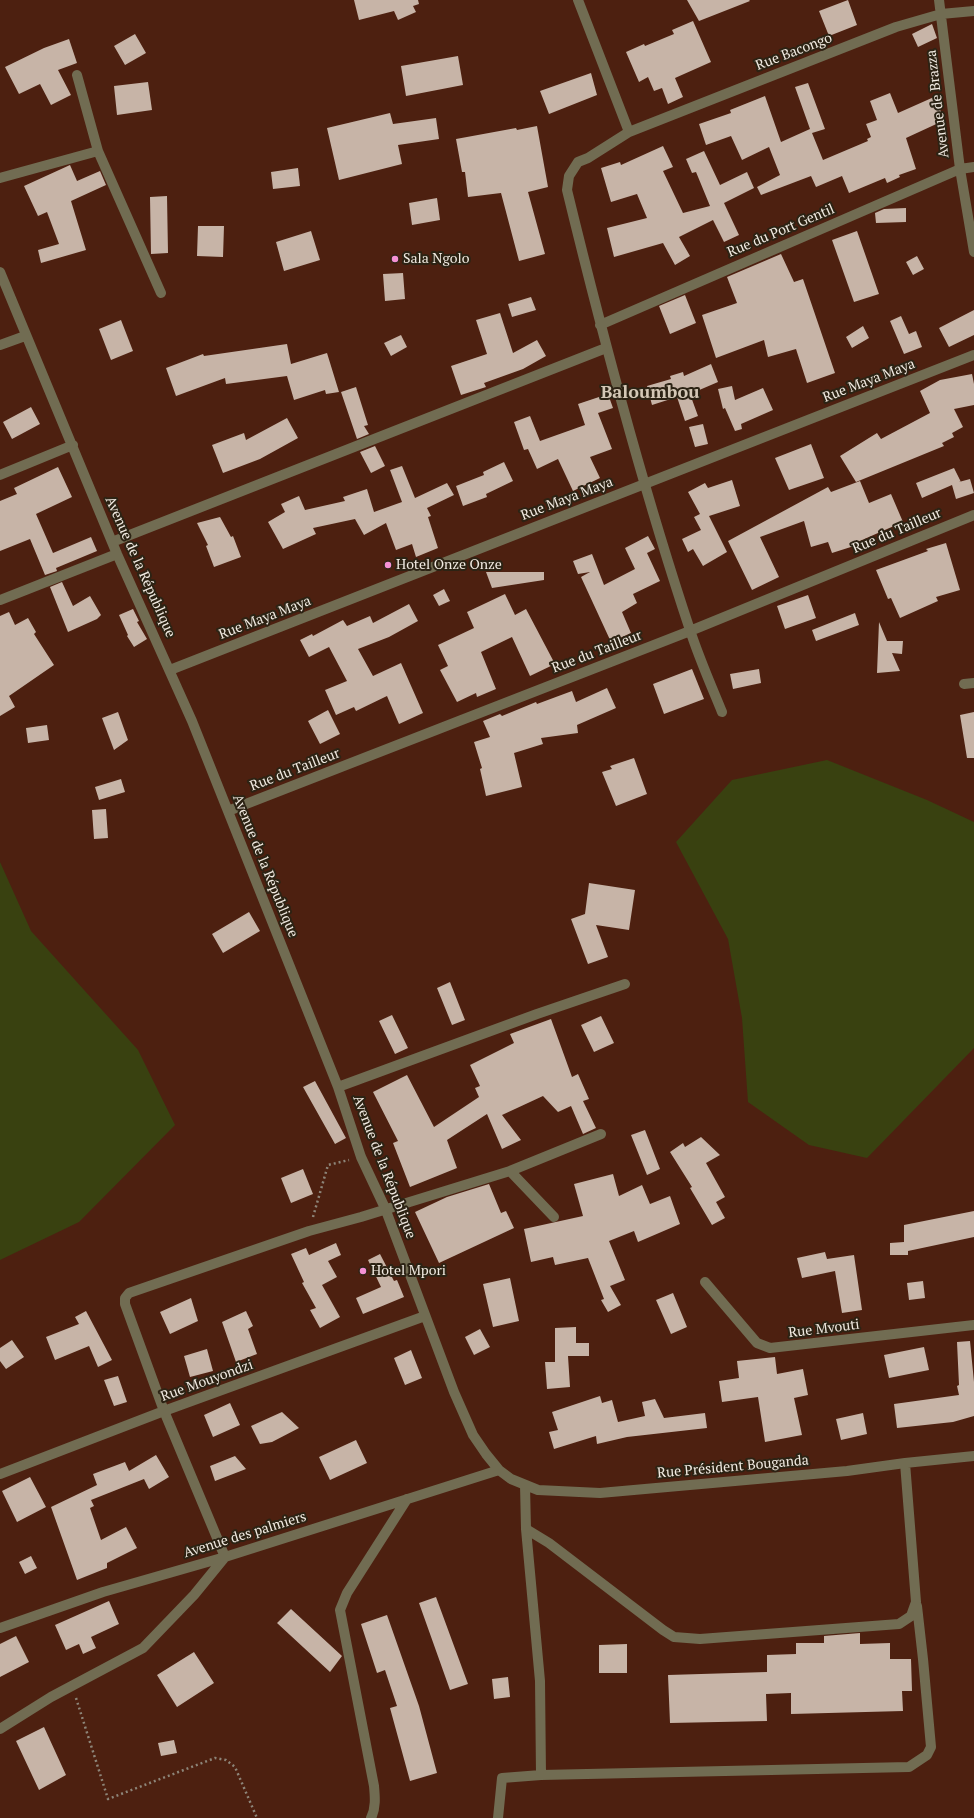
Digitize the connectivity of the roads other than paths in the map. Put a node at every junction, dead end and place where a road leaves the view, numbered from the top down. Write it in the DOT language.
graph roads {
  1 [pos="578,0"];
  2 [pos="939,0"];
  3 [pos="974,11"];
  4 [pos="941,14"];
  5 [pos="77,75"];
  6 [pos="629,132"];
  7 [pos="98,151"];
  8 [pos="974,168"];
  9 [pos="960,169"];
  10 [pos="0,178"];
  11 [pos="974,252"];
  12 [pos="0,272"];
  13 [pos="161,293"];
  14 [pos="600,324"];
  15 [pos="25,336"];
  16 [pos="0,345"];
  17 [pos="606,348"];
  18 [pos="974,355"];
  19 [pos="73,445"];
  20 [pos="0,475"];
  21 [pos="645,484"];
  22 [pos="974,515"];
  23 [pos="112,542"];
  24 [pos="117,554"];
  25 [pos="0,600"];
  26 [pos="690,631"];
  27 [pos="170,670"];
  28 [pos="722,712"];
  29 [pos="228,811"];
  30 [pos="625,984"];
  31 [pos="338,1087"];
  32 [pos="601,1134"];
  33 [pos="510,1171"];
  34 [pos="385,1208"];
  35 [pos="554,1217"];
  36 [pos="705,1282"];
  37 [pos="425,1316"];
  38 [pos="974,1325"];
  39 [pos="164,1411"];
  40 [pos="974,1456"];
  41 [pos="905,1463"];
  42 [pos="499,1470"];
  43 [pos="0,1474"];
  44 [pos="525,1486"];
  45 [pos="407,1499"];
  46 [pos="526,1529"];
  47 [pos="225,1557"];
  48 [pos="916,1602"];
  49 [pos="0,1628"];
  50 [pos="0,1729"];
  51 [pos="541,1775"];
  52 [pos="371,1818"];
  53 [pos="498,1818"];
  1 -- 6 [label="street"];
  2 -- 4 [label="street, Avenue de Brazza"];
  3 -- 4 [label="street, Rue Bacongo"];
  4 -- 6 [label="street, Rue Bacongo"];
  4 -- 9 [label="street, Avenue de Brazza"];
  5 -- 7 [label="street"];
  6 -- 14 [label="street, Rue Bacongo"];
  7 -- 10 [label="street"];
  7 -- 13 [label="street"];
  8 -- 9 [label="street, Rue du Port Gentil"];
  9 -- 11 [label="street, Avenue de Brazza"];
  9 -- 14 [label="street, Rue du Port Gentil"];
  12 -- 15 [label="street, Avenue de la République"];
  14 -- 17 [label="street, Rue Bacongo"];
  15 -- 16 [label="street"];
  15 -- 19 [label="street, Avenue de la République"];
  17 -- 21 [label="street, Rue Bacongo"];
  17 -- 23 [label="street"];
  18 -- 21 [label="street, Rue Maya Maya"];
  19 -- 20 [label="street"];
  19 -- 23 [label="street, Avenue de la République"];
  21 -- 26 [label="street, Rue Bacongo"];
  21 -- 27 [label="street, Rue Maya Maya"];
  22 -- 26 [label="street, Rue du Tailleur"];
  23 -- 24 [label="street, Avenue de la République"];
  24 -- 25 [label="street"];
  24 -- 27 [label="street, Avenue de la République"];
  26 -- 28 [label="street, Rue Bacongo"];
  26 -- 29 [label="street, Rue du Tailleur"];
  27 -- 29 [label="street, Avenue de la République"];
  29 -- 31 [label="street, Avenue de la République"];
  30 -- 31 [label="street"];
  31 -- 34 [label="street, Avenue de la République"];
  32 -- 33 [label="street"];
  33 -- 34 [label="street"];
  33 -- 35 [label="street"];
  34 -- 37 [label="street, Avenue de la République"];
  34 -- 39 [label="street"];
  36 -- 38 [label="street, Rue Mvouti"];
  37 -- 39 [label="street, Rue Mouyondzi"];
  37 -- 42 [label="street, Avenue de la République"];
  39 -- 43 [label="street, Rue Mouyondzi"];
  39 -- 47 [label="street"];
  40 -- 41 [label="street, Rue Président Bouganda"];
  41 -- 44 [label="street, Rue Président Bouganda"];
  41 -- 48 [label="street"];
  42 -- 44 [label="street, Rue Président Bouganda"];
  42 -- 45 [label="street, Avenue des palmiers"];
  44 -- 46 [label="street"];
  45 -- 47 [label="street, Avenue des palmiers"];
  45 -- 52 [label="street"];
  46 -- 48 [label="street"];
  46 -- 51 [label="street"];
  47 -- 49 [label="street, Avenue des palmiers"];
  47 -- 50 [label="street"];
  48 -- 51 [label="street"];
  51 -- 53 [label="street"];
}
